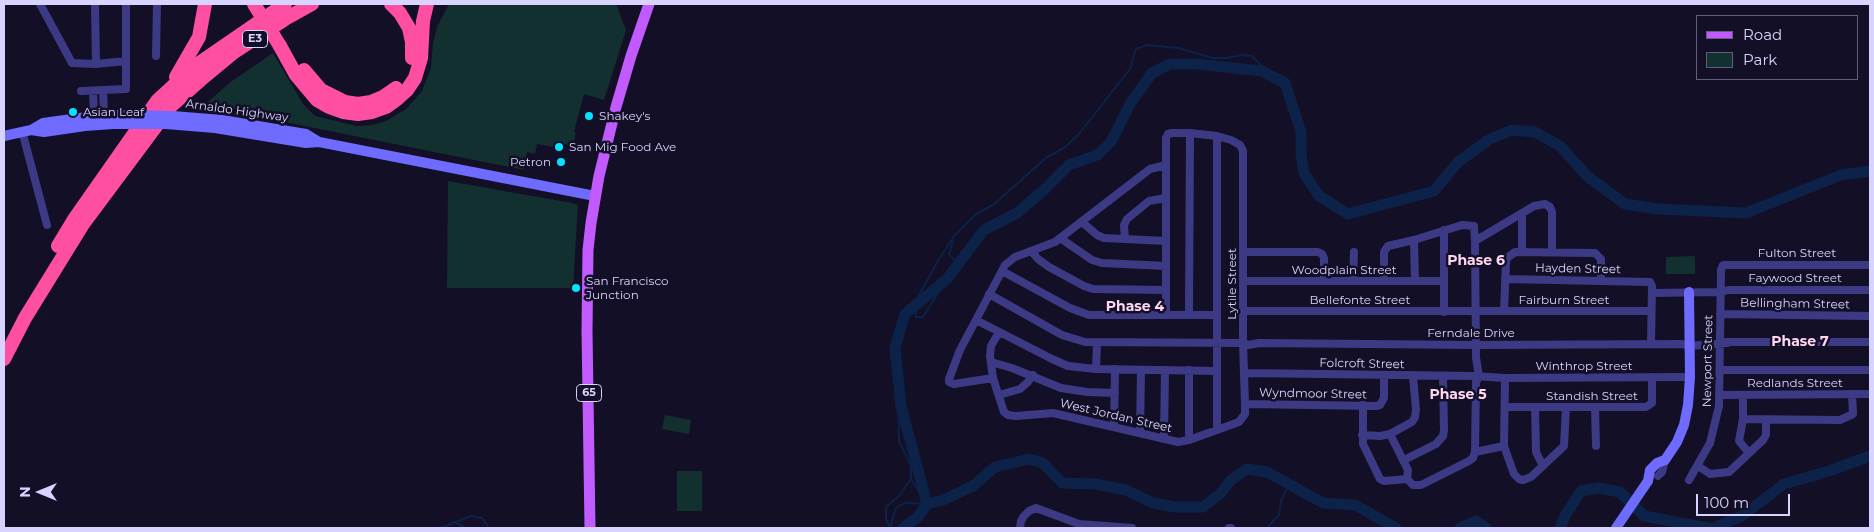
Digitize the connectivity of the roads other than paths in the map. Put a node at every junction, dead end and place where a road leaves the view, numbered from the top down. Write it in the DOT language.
graph roads {
  1 [pos="40,4"];
  2 [pos="95,4"];
  3 [pos="126,4"];
  4 [pos="156,4"];
  5 [pos="204,4"];
  6 [pos="254,4"];
  7 [pos="263,4"];
  8 [pos="285,4"];
  9 [pos="312,4"];
  10 [pos="391,4"];
  11 [pos="427,4"];
  12 [pos="649,4"];
  13 [pos="283,44"];
  14 [pos="156,56"];
  15 [pos="126,61"];
  16 [pos="96,64"];
  17 [pos="103,90"];
  18 [pos="81,91"];
  19 [pos="93,91"];
  20 [pos="157,101"];
  21 [pos="172,111"];
  22 [pos="99,118"];
  23 [pos="27,131"];
  24 [pos="1190,133"];
  25 [pos="4,136"];
  26 [pos="1217,136"];
  27 [pos="319,142"];
  28 [pos="1166,165"];
  29 [pos="595,196"];
  30 [pos="1166,198"];
  31 [pos="1522,214"];
  32 [pos="1082,222"];
  33 [pos="47,225"];
  34 [pos="1444,230"];
  35 [pos="1060,238"];
  36 [pos="1125,239"];
  37 [pos="1414,240"];
  38 [pos="1166,241"];
  39 [pos="1475,241"];
  40 [pos="1519,251"];
  41 [pos="1032,252"];
  42 [pos="1244,252"];
  43 [pos="1354,252"];
  44 [pos="1552,252"];
  45 [pos="1723,265"];
  46 [pos="1870,265"];
  47 [pos="1166,266"];
  48 [pos="1002,271"];
  49 [pos="1505,279"];
  50 [pos="1243,281"];
  51 [pos="1324,281"];
  52 [pos="1354,281"];
  53 [pos="1384,281"];
  54 [pos="1415,281"];
  55 [pos="1444,281"];
  56 [pos="1601,281"];
  57 [pos="1166,290"];
  58 [pos="1870,290"];
  59 [pos="1689,292"];
  60 [pos="1721,292"];
  61 [pos="1652,293"];
  62 [pos="989,294"];
  63 [pos="1475,310"];
  64 [pos="1243,311"];
  65 [pos="1651,311"];
  66 [pos="1444,312"];
  67 [pos="1504,312"];
  68 [pos="1720,314"];
  69 [pos="1166,315"];
  70 [pos="1189,315"];
  71 [pos="1216,315"];
  72 [pos="1870,316"];
  73 [pos="976,320"];
  74 [pos="999,332"];
  75 [pos="4,342"];
  76 [pos="1097,342"];
  77 [pos="1216,342"];
  78 [pos="1243,342"];
  79 [pos="1870,342"];
  80 [pos="1687,343"];
  81 [pos="1722,343"];
  82 [pos="1651,344"];
  83 [pos="1474,345"];
  84 [pos="4,359"];
  85 [pos="991,362"];
  86 [pos="1096,369"];
  87 [pos="1116,369"];
  88 [pos="1141,370"];
  89 [pos="1165,370"];
  90 [pos="1189,370"];
  91 [pos="1720,370"];
  92 [pos="1870,370"];
  93 [pos="1217,371"];
  94 [pos="1245,373"];
  95 [pos="1032,375"];
  96 [pos="1384,376"];
  97 [pos="1413,376"];
  98 [pos="1443,376"];
  99 [pos="1652,377"];
  100 [pos="1690,377"];
  101 [pos="993,378"];
  102 [pos="1476,378"];
  103 [pos="1505,378"];
  104 [pos="1115,394"];
  105 [pos="1852,394"];
  106 [pos="1870,394"];
  107 [pos="999,395"];
  108 [pos="1720,395"];
  109 [pos="1743,395"];
  110 [pos="1245,404"];
  111 [pos="1362,405"];
  112 [pos="1505,407"];
  113 [pos="1535,407"];
  114 [pos="1566,407"];
  115 [pos="1595,407"];
  116 [pos="1743,419"];
  117 [pos="1766,420"];
  118 [pos="1114,427"];
  119 [pos="1217,429"];
  120 [pos="1140,433"];
  121 [pos="1390,434"];
  122 [pos="1362,435"];
  123 [pos="1164,439"];
  124 [pos="1189,440"];
  125 [pos="1504,446"];
  126 [pos="1596,446"];
  127 [pos="1475,452"];
  128 [pos="1749,453"];
  129 [pos="1404,460"];
  130 [pos="1665,460"];
  131 [pos="1543,466"];
  132 [pos="1698,466"];
  133 [pos="1658,476"];
  134 [pos="1407,478"];
  135 [pos="1688,480"];
  136 [pos="1648,482"];
  137 [pos="1090,527"];
  138 [pos="1116,527"];
  139 [pos="590,528"];
  140 [pos="1020,528"];
  141 [pos="1132,528"];
  142 [pos="1616,528"];
  1 -- 16 [label="street"];
  2 -- 16 [label="street"];
  3 -- 15 [label="street"];
  4 -- 14 [label="street"];
  5 -- 20 [label="highway"];
  6 -- 13 [label="highway, bridge"];
  7 -- 13 [label="highway"];
  8 -- 20 [label="highway, E3"];
  9 -- 21 [label="highway, E3"];
  10 -- 13 [label="highway"];
  11 -- 13 [label="highway"];
  12 -- 29 [label="main road, 65"];
  15 -- 16 [label="street"];
  15 -- 17 [label="street"];
  17 -- 19 [label="street"];
  17 -- 22 [label="street"];
  18 -- 19 [label="street"];
  19 -- 22 [label="street"];
  20 -- 75 [label="highway"];
  21 -- 22 [label="main road, Arnaldo Highway, bridge"];
  21 -- 27 [label="main road, Arnaldo Highway"];
  21 -- 84 [label="highway"];
  22 -- 23 [label="main road, Arnaldo Highway"];
  22 -- 27 [label="main road, Arnaldo Highway, bridge"];
  23 -- 25 [label="main road, Arnaldo Highway"];
  23 -- 33 [label="street"];
  24 -- 26 [label="street, Lytile Street"];
  24 -- 28 [label="street, Lytile Street"];
  24 -- 70 [label="street"];
  26 -- 42 [label="street, Lytile Street"];
  26 -- 71 [label="street"];
  27 -- 29 [label="main road, Arnaldo Highway"];
  28 -- 30 [label="street"];
  28 -- 32 [label="street"];
  29 -- 139 [label="main road, 65"];
  30 -- 36 [label="street"];
  30 -- 38 [label="street"];
  31 -- 39 [label="street"];
  31 -- 40 [label="street"];
  31 -- 44 [label="street"];
  32 -- 35 [label="street"];
  32 -- 36 [label="street"];
  34 -- 37 [label="street"];
  34 -- 39 [label="street"];
  34 -- 55 [label="street"];
  35 -- 41 [label="street"];
  35 -- 47 [label="street"];
  36 -- 38 [label="street"];
  37 -- 53 [label="street"];
  37 -- 54 [label="street"];
  38 -- 47 [label="street"];
  39 -- 63 [label="street"];
  40 -- 44 [label="street"];
  40 -- 49 [label="street"];
  41 -- 48 [label="street"];
  41 -- 57 [label="street"];
  42 -- 50 [label="street, Lytile Street"];
  42 -- 51 [label="street"];
  43 -- 52 [label="street"];
  44 -- 56 [label="street"];
  45 -- 46 [label="street, Fulton Street"];
  45 -- 60 [label="street, Newport Street"];
  47 -- 57 [label="street"];
  48 -- 62 [label="street"];
  48 -- 69 [label="street"];
  49 -- 56 [label="street, Hayden Street"];
  49 -- 67 [label="street"];
  50 -- 51 [label="street, Woodplain Street"];
  50 -- 64 [label="street, Lytile Street"];
  51 -- 52 [label="street, Woodplain Street"];
  52 -- 53 [label="street, Woodplain Street"];
  53 -- 54 [label="street, Woodplain Street"];
  54 -- 55 [label="street, Woodplain Street"];
  55 -- 66 [label="street"];
  56 -- 61 [label="street, Hayden Street"];
  57 -- 69 [label="street"];
  58 -- 60 [label="street, Faywood Street"];
  59 -- 60 [label="street, Faywood Street"];
  59 -- 61 [label="street, Faywood Street"];
  59 -- 80 [label="main road"];
  60 -- 68 [label="street, Newport Street"];
  61 -- 65 [label="street"];
  62 -- 73 [label="street"];
  62 -- 76 [label="street, Ferndale Drive"];
  63 -- 66 [label="street, Bellefonte Street"];
  63 -- 67 [label="street, Fairburn Street"];
  63 -- 83 [label="street"];
  64 -- 66 [label="street, Bellefonte Street"];
  64 -- 78 [label="street, Lytile Street"];
  65 -- 67 [label="street, Fairburn Street"];
  65 -- 82 [label="street"];
  68 -- 72 [label="street, Bellingham Street"];
  68 -- 81 [label="street, Newport Street"];
  69 -- 70 [label="street"];
  70 -- 71 [label="street"];
  71 -- 77 [label="street"];
  73 -- 74 [label="street"];
  73 -- 101 [label="street"];
  74 -- 85 [label="street, West Jordan Street"];
  74 -- 86 [label="street"];
  76 -- 77 [label="street, Ferndale Drive"];
  76 -- 86 [label="street"];
  77 -- 78 [label="street, Ferndale Drive"];
  77 -- 93 [label="street"];
  78 -- 83 [label="street, Ferndale Drive"];
  78 -- 94 [label="street, Lytile Street"];
  79 -- 81 [label="street, Ferndale Drive"];
  80 -- 81 [label="street, Ferndale Drive"];
  80 -- 82 [label="street, Ferndale Drive"];
  80 -- 100 [label="main road"];
  81 -- 91 [label="street, Newport Street"];
  82 -- 83 [label="street, Ferndale Drive"];
  83 -- 102 [label="street"];
  85 -- 95 [label="street"];
  85 -- 101 [label="street, West Jordan Street"];
  86 -- 87 [label="street"];
  87 -- 88 [label="street"];
  87 -- 104 [label="street"];
  88 -- 89 [label="street"];
  88 -- 120 [label="street"];
  89 -- 90 [label="street"];
  89 -- 123 [label="street"];
  90 -- 93 [label="street"];
  90 -- 124 [label="street"];
  91 -- 92 [label="street"];
  91 -- 108 [label="street, Newport Street"];
  93 -- 119 [label="street"];
  94 -- 96 [label="street, Folcroft Street"];
  94 -- 110 [label="street, Lytile Street"];
  95 -- 104 [label="street"];
  95 -- 107 [label="street"];
  96 -- 97 [label="street, Folcroft Street"];
  96 -- 111 [label="street, Wyndmoor Street"];
  97 -- 98 [label="street, Folcroft Street"];
  97 -- 121 [label="street"];
  98 -- 102 [label="street, Folcroft Street"];
  98 -- 129 [label="street"];
  99 -- 100 [label="street, Winthrop Street"];
  99 -- 103 [label="street, Winthrop Street"];
  99 -- 115 [label="street, Standish Street"];
  100 -- 130 [label="main road"];
  101 -- 107 [label="street, West Jordan Street"];
  102 -- 103 [label="street, Winthrop Street"];
  102 -- 127 [label="street"];
  103 -- 112 [label="street"];
  104 -- 118 [label="street"];
  105 -- 106 [label="street, Redlands Street"];
  105 -- 109 [label="street, Redlands Street"];
  105 -- 117 [label="street"];
  107 -- 118 [label="street, West Jordan Street"];
  108 -- 109 [label="street, Redlands Street"];
  108 -- 132 [label="street, Newport Street"];
  109 -- 116 [label="street"];
  110 -- 111 [label="street, Wyndmoor Street"];
  110 -- 119 [label="street, Lytile Street"];
  111 -- 122 [label="street"];
  112 -- 113 [label="street, Standish Street"];
  112 -- 125 [label="street"];
  113 -- 114 [label="street, Standish Street"];
  113 -- 131 [label="street"];
  114 -- 115 [label="street, Standish Street"];
  114 -- 131 [label="street"];
  115 -- 126 [label="street"];
  116 -- 117 [label="street"];
  116 -- 128 [label="street"];
  117 -- 128 [label="street"];
  118 -- 120 [label="street, West Jordan Street"];
  119 -- 124 [label="street, West Jordan Street"];
  120 -- 123 [label="street, West Jordan Street"];
  121 -- 122 [label="street"];
  121 -- 129 [label="street"];
  122 -- 134 [label="street"];
  123 -- 124 [label="street, West Jordan Street"];
  125 -- 127 [label="street"];
  125 -- 131 [label="street"];
  127 -- 134 [label="street"];
  128 -- 132 [label="street"];
  129 -- 134 [label="street"];
  130 -- 133 [label="street"];
  130 -- 136 [label="main road"];
  132 -- 135 [label="street, Newport Street"];
  133 -- 136 [label="main road"];
  136 -- 142 [label="main road"];
  137 -- 138 [label="street"];
  137 -- 140 [label="street"];
  138 -- 141 [label="street"];
}
